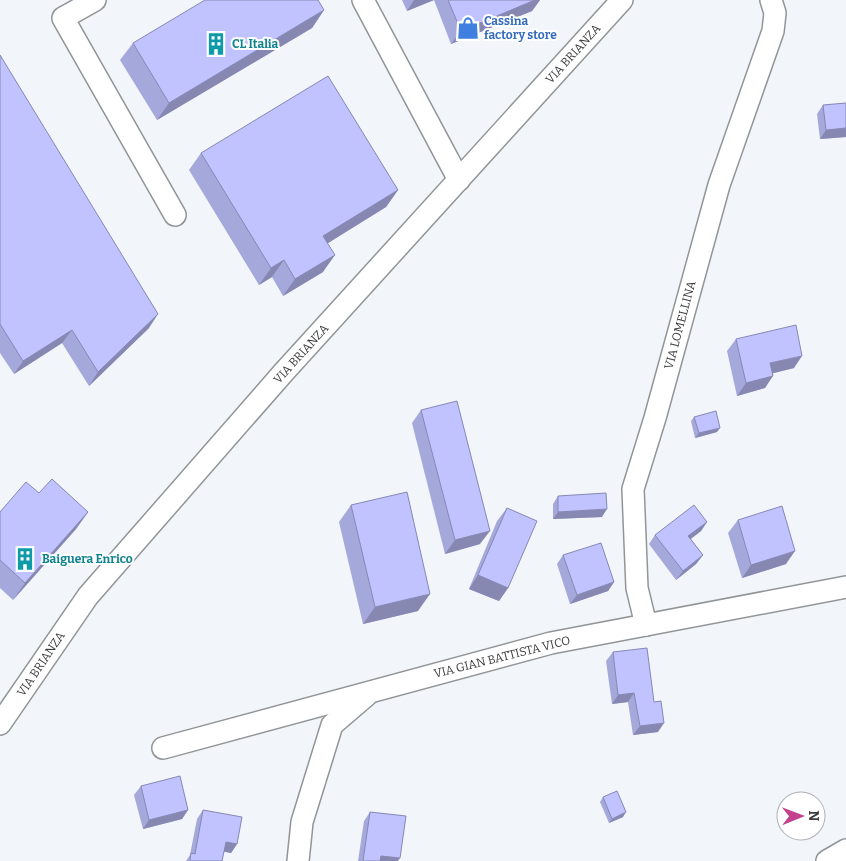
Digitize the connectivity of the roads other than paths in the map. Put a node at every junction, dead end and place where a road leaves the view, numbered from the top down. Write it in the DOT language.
graph roads {
  1 [pos="95,0"];
  2 [pos="363,0"];
  3 [pos="622,0"];
  4 [pos="762,0"];
  5 [pos="771,0"];
  6 [pos="773,32"];
  7 [pos="459,180"];
  8 [pos="175,215"];
  9 [pos="846,587"];
  10 [pos="646,625"];
  11 [pos="372,692"];
  12 [pos="0,724"];
  13 [pos="163,748"];
  14 [pos="846,850"];
  15 [pos="298,861"];
  16 [pos="827,861"];
  1 -- 8 [label="street"];
  2 -- 7 [label="street"];
  3 -- 7 [label="street, VIA BRIANZA"];
  4 -- 6 [label="street"];
  5 -- 6 [label="street, VIA LOMELLINA"];
  6 -- 10 [label="street, VIA LOMELLINA"];
  7 -- 12 [label="street, VIA BRIANZA"];
  9 -- 10 [label="street, VIA GIAN BATTISTA VICO"];
  10 -- 11 [label="street, VIA GIAN BATTISTA VICO"];
  11 -- 13 [label="street, VIA GIAN BATTISTA VICO"];
  11 -- 15 [label="street"];
  14 -- 16 [label="street"];
}
